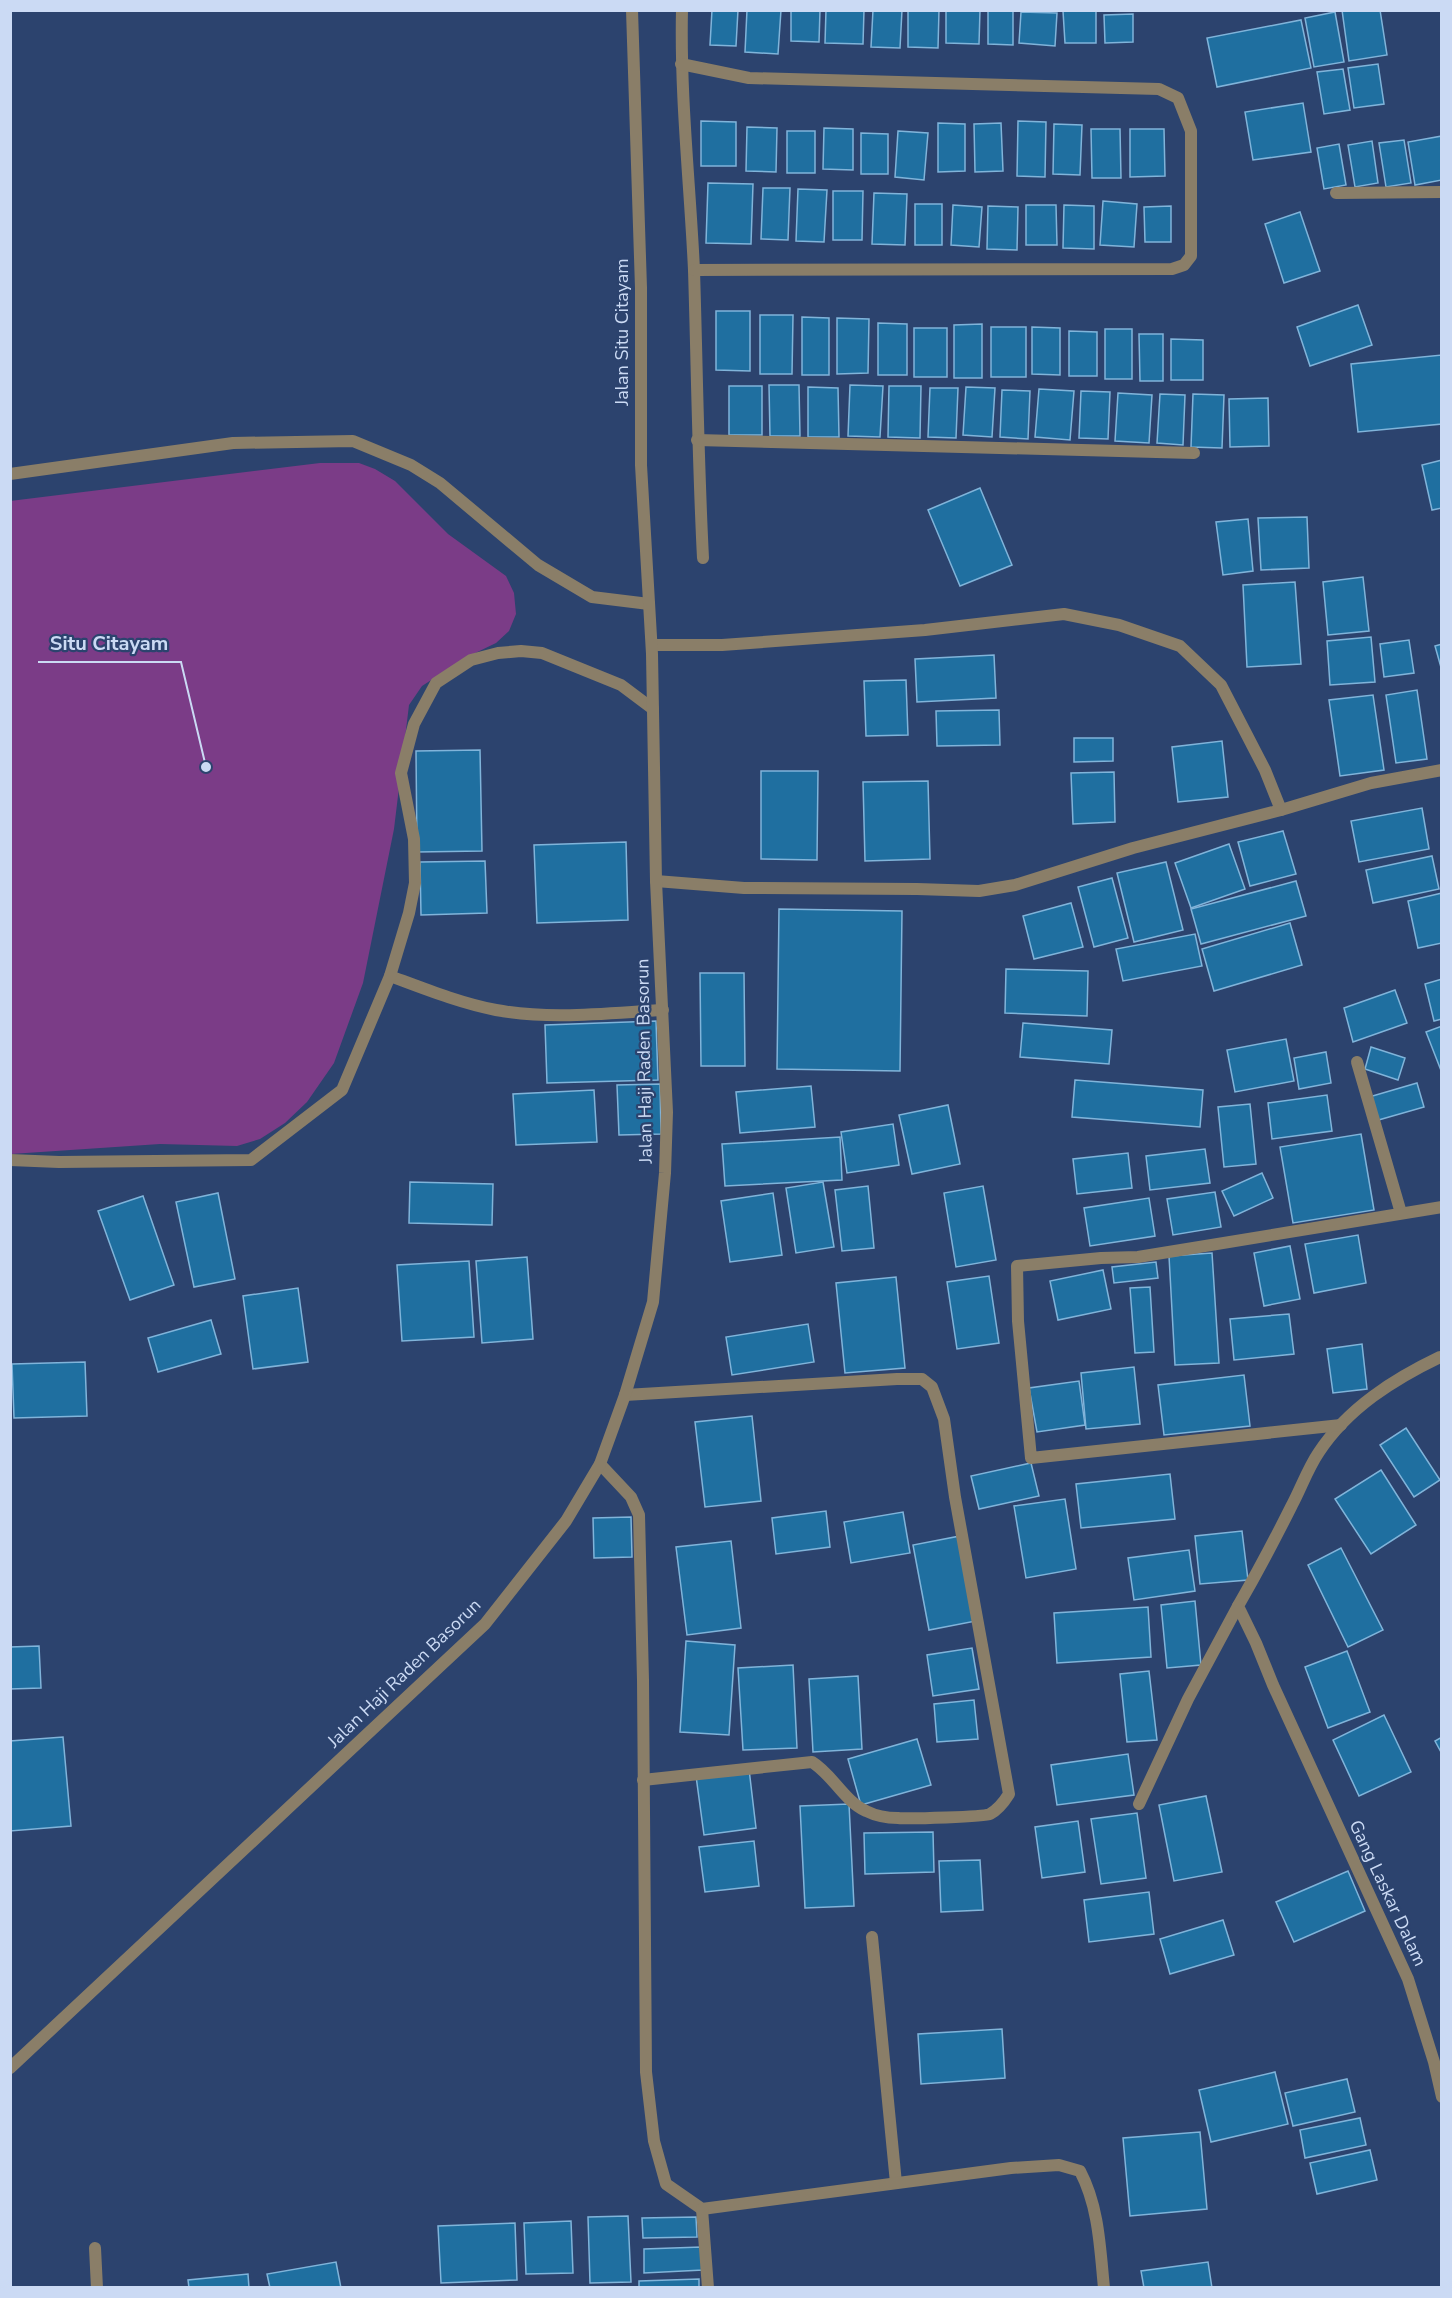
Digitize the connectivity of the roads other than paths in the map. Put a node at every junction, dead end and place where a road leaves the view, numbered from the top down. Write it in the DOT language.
graph roads {
  1 [pos="633,10"];
  2 [pos="682,10"];
  3 [pos="681,64"];
  4 [pos="1442,192"];
  5 [pos="1336,193"];
  6 [pos="694,270"];
  7 [pos="697,441"];
  8 [pos="1194,453"];
  9 [pos="10,474"];
  10 [pos="703,558"];
  11 [pos="649,604"];
  12 [pos="652,650"];
  13 [pos="653,703"];
  14 [pos="1442,770"];
  15 [pos="1281,810"];
  16 [pos="656,881"];
  17 [pos="390,976"];
  18 [pos="663,1010"];
  19 [pos="1357,1062"];
  20 [pos="10,1160"];
  21 [pos="1442,1207"];
  22 [pos="1401,1213"];
  23 [pos="1440,1357"];
  24 [pos="625,1395"];
  25 [pos="1341,1425"];
  26 [pos="600,1464"];
  27 [pos="1238,1606"];
  28 [pos="642,1780"];
  29 [pos="1139,1804"];
  30 [pos="872,1937"];
  31 [pos="10,2068"];
  32 [pos="1442,2097"];
  33 [pos="896,2183"];
  34 [pos="702,2209"];
  35 [pos="95,2247"];
  36 [pos="98,2288"];
  37 [pos="708,2288"];
  38 [pos="1104,2288"];
  1 -- 11 [label="street, Jalan Situ Citayam"];
  2 -- 3 [label="street"];
  3 -- 6 [label="street"];
  3 -- 6 [label="street"];
  4 -- 5 [label="street"];
  6 -- 7 [label="street"];
  7 -- 8 [label="street"];
  7 -- 10 [label="street"];
  9 -- 11 [label="street"];
  11 -- 12 [label="street, Jalan Situ Citayam"];
  12 -- 13 [label="street, Jalan Situ Citayam"];
  12 -- 15 [label="street"];
  13 -- 16 [label="street, Jalan Haji Raden Basorun"];
  13 -- 17 [label="street"];
  14 -- 15 [label="street"];
  15 -- 16 [label="street"];
  16 -- 18 [label="street, Jalan Haji Raden Basorun"];
  17 -- 18 [label="street"];
  17 -- 20 [label="street"];
  18 -- 24 [label="street, Jalan Haji Raden Basorun"];
  19 -- 22 [label="street"];
  21 -- 22 [label="street"];
  22 -- 25 [label="street"];
  23 -- 25 [label="street"];
  24 -- 26 [label="street, Jalan Haji Raden Basorun"];
  24 -- 28 [label="street"];
  25 -- 27 [label="street"];
  26 -- 28 [label="street"];
  26 -- 31 [label="street, Jalan Haji Raden Basorun"];
  27 -- 29 [label="street"];
  27 -- 32 [label="street, Gang Laskar Dalam"];
  28 -- 34 [label="street"];
  30 -- 33 [label="street"];
  33 -- 34 [label="street"];
  33 -- 38 [label="street"];
  34 -- 37 [label="street"];
  35 -- 36 [label="street"];
}
